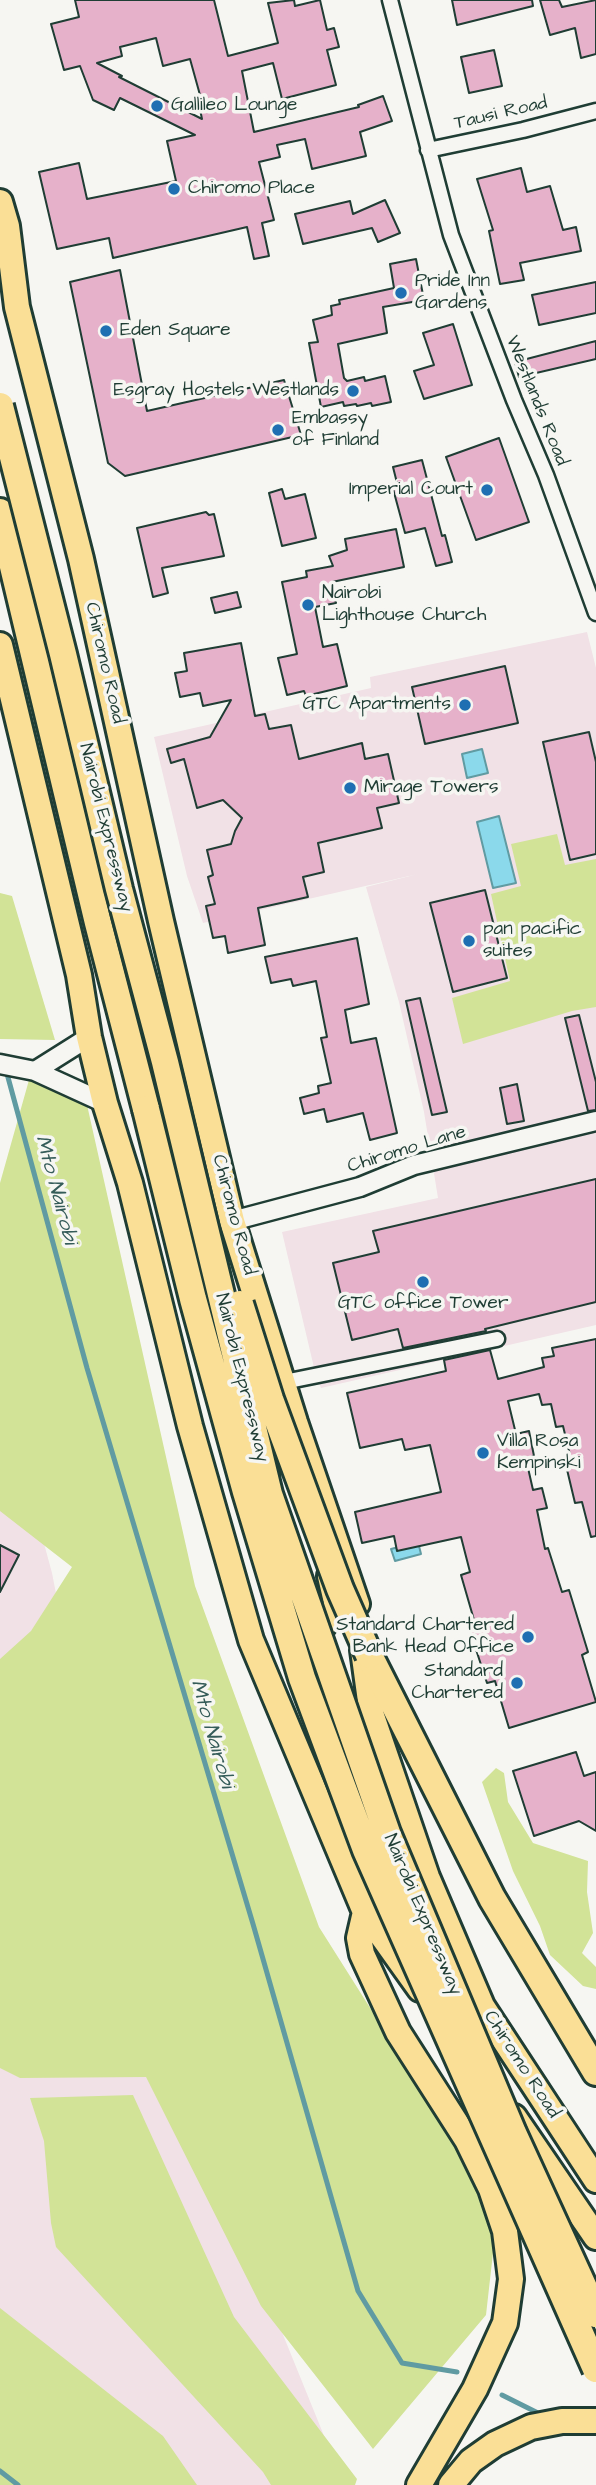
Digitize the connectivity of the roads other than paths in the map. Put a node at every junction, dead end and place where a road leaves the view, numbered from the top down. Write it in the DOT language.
graph roads {
  1 [pos="390,0"];
  2 [pos="590,112"];
  3 [pos="428,150"];
  4 [pos="0,202"];
  5 [pos="0,277"];
  6 [pos="17,307"];
  7 [pos="0,406"];
  8 [pos="0,512"];
  9 [pos="596,613"];
  10 [pos="0,645"];
  11 [pos="89,1037"];
  12 [pos="165,1062"];
  13 [pos="0,1064"];
  14 [pos="30,1069"];
  15 [pos="105,1103"];
  16 [pos="596,1121"];
  17 [pos="232,1221"];
  18 [pos="497,1339"];
  19 [pos="284,1382"];
  20 [pos="295,1422"];
  21 [pos="334,1842"];
  22 [pos="365,1912"];
  23 [pos="596,2071"];
  24 [pos="596,2180"];
  25 [pos="596,2237"];
  26 [pos="596,2314"];
  27 [pos="596,2369"];
  28 [pos="596,2421"];
  29 [pos="419,2485"];
  30 [pos="451,2485"];
  1 -- 3 [label="street, Westlands Road"];
  2 -- 3 [label="street, Tausi Road"];
  3 -- 9 [label="street, Westlands Road"];
  4 -- 6 [label="highway, Chiromo Road"];
  5 -- 6 [label="highway"];
  6 -- 17 [label="highway, Chiromo Road"];
  7 -- 12 [label="highway, Nairobi Expressway, bridge"];
  8 -- 27 [label="highway, Nairobi Expressway, bridge"];
  10 -- 11 [label="highway, Chiromo Road"];
  11 -- 14 [label="street"];
  11 -- 15 [label="highway, Chiromo Road"];
  12 -- 23 [label="highway, bridge"];
  12 -- 26 [label="highway, Nairobi Expressway, bridge"];
  13 -- 14 [label="street"];
  14 -- 15 [label="street"];
  15 -- 21 [label="highway, Chiromo Road"];
  16 -- 17 [label="street, Chiromo Lane"];
  17 -- 19 [label="highway, Chiromo Road"];
  18 -- 19 [label="street"];
  19 -- 20 [label="highway, Chiromo Road"];
  20 -- 21 [label="highway"];
  20 -- 24 [label="highway, Chiromo Road"];
  21 -- 22 [label="highway, Chiromo Road"];
  22 -- 25 [label="highway, Chiromo Road"];
  22 -- 29 [label="highway"];
  28 -- 30 [label="highway"];
}
